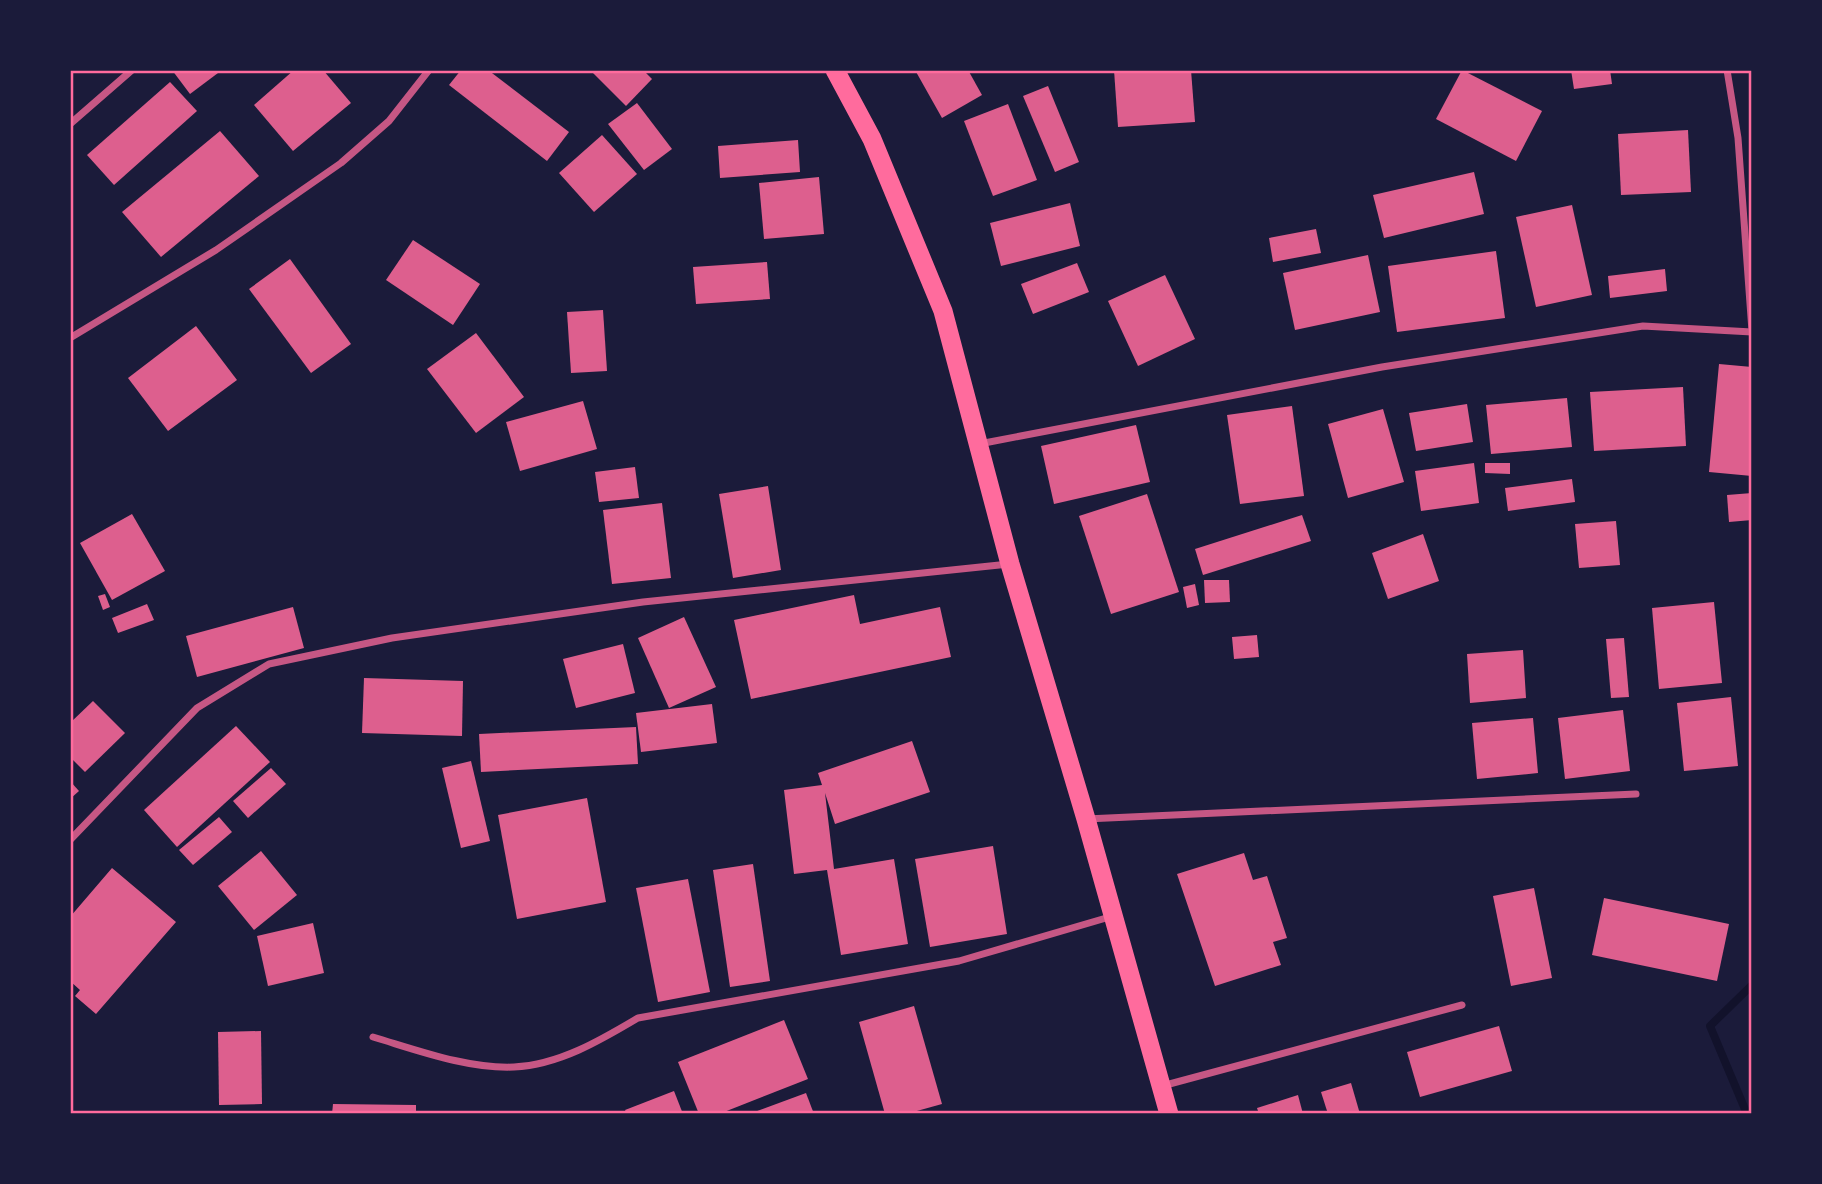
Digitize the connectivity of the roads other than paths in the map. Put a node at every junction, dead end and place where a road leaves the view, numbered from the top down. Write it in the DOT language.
graph roads {
  1 [pos="132,70"];
  2 [pos="429,70"];
  3 [pos="835,70"];
  4 [pos="1727,70"];
  5 [pos="70,124"];
  6 [pos="1752,332"];
  7 [pos="70,338"];
  8 [pos="978,444"];
  9 [pos="1010,564"];
  10 [pos="1636,794"];
  11 [pos="1086,819"];
  12 [pos="70,840"];
  13 [pos="1113,916"];
  14 [pos="1462,1005"];
  15 [pos="373,1037"];
  16 [pos="1161,1087"];
  17 [pos="1169,1114"];
  1 -- 5 [label="street"];
  2 -- 7 [label="street"];
  3 -- 8 [label="highway"];
  4 -- 6 [label="street"];
  6 -- 8 [label="street"];
  8 -- 9 [label="highway"];
  9 -- 11 [label="highway"];
  9 -- 12 [label="street"];
  10 -- 11 [label="street"];
  11 -- 13 [label="highway"];
  13 -- 15 [label="street"];
  13 -- 16 [label="highway"];
  14 -- 16 [label="street"];
  16 -- 17 [label="highway"];
}
